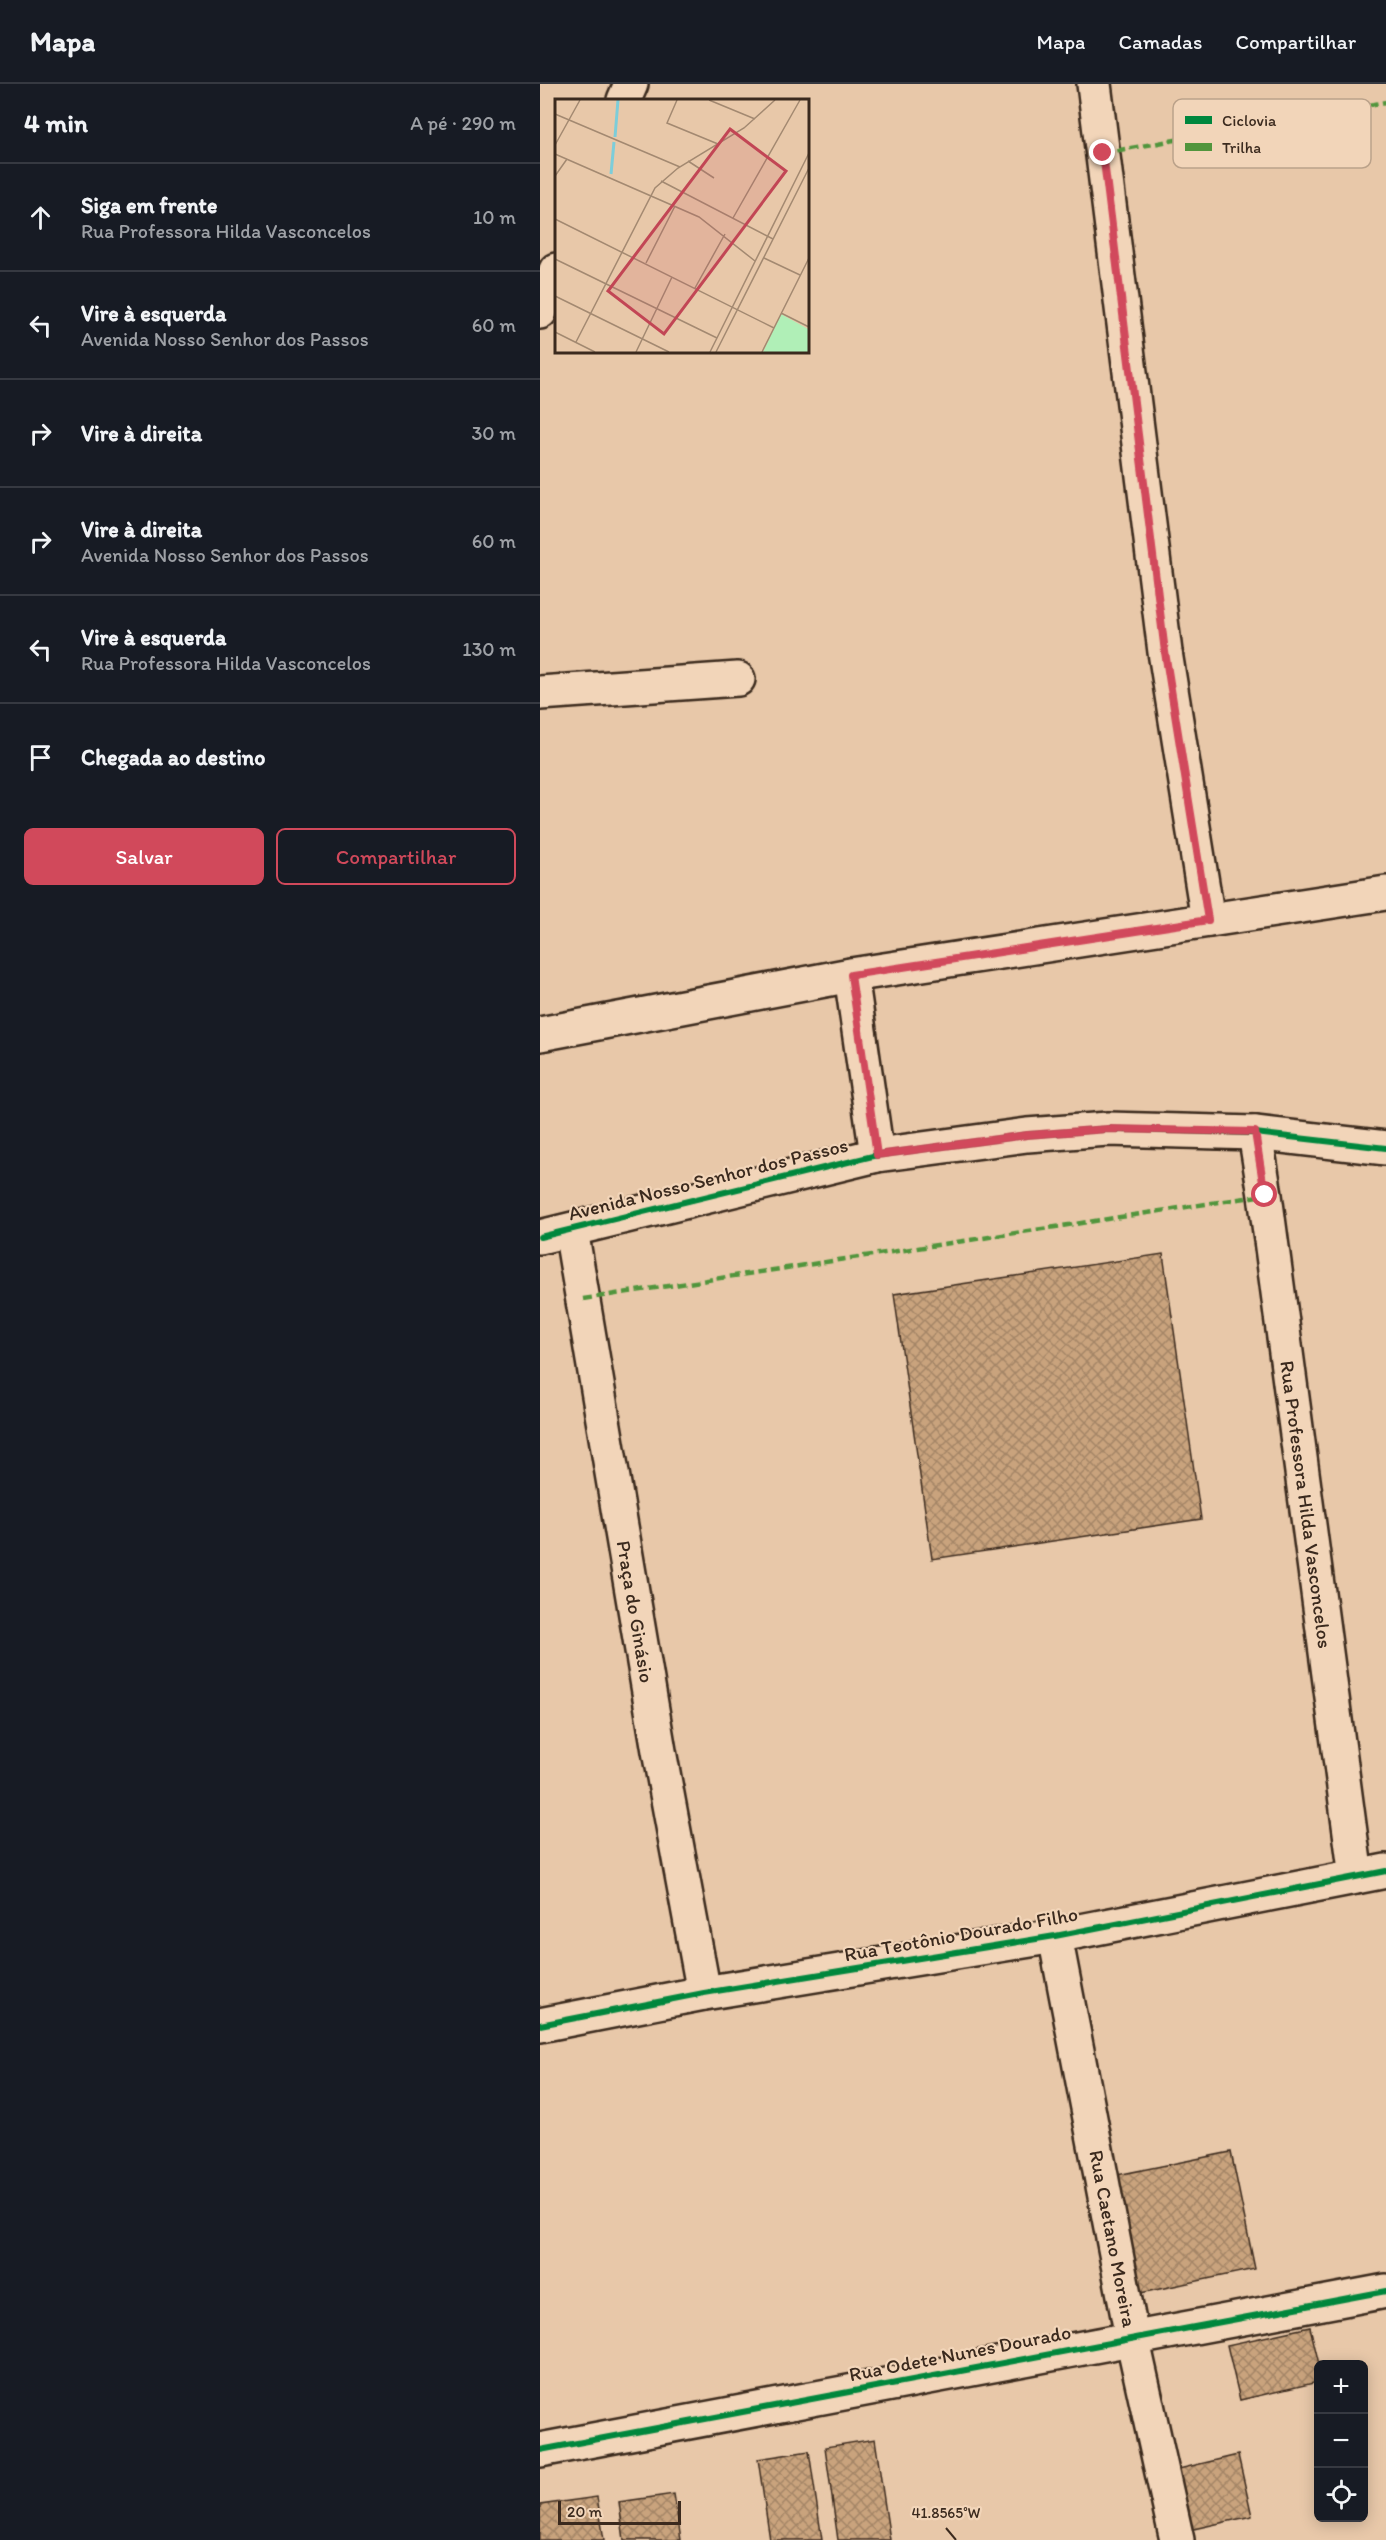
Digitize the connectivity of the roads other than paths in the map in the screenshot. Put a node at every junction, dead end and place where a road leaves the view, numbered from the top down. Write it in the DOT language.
graph roads {
  1 [pos="631,84"];
  2 [pos="1094,84"];
  3 [pos="624,99"];
  4 [pos="555,273"];
  5 [pos="540,312"];
  6 [pos="738,679"];
  7 [pos="540,693"];
  8 [pos="1386,893"];
  9 [pos="1208,920"];
  10 [pos="851,975"];
  11 [pos="540,1034"];
  12 [pos="1255,1132"];
  13 [pos="1386,1148"];
  14 [pos="877,1155"];
  15 [pos="555,1233"];
  16 [pos="1371,1874"];
  17 [pos="1054,1936"];
  18 [pos="704,1994"];
  19 [pos="540,2025"];
  20 [pos="1386,2291"];
  21 [pos="1132,2337"];
  22 [pos="540,2450"];
  23 [pos="1177,2540"];
  1 -- 3 [label="street"];
  2 -- 9 [label="street"];
  4 -- 5 [label="street"];
  6 -- 7 [label="street"];
  8 -- 9 [label="street"];
  9 -- 10 [label="street"];
  10 -- 11 [label="street"];
  10 -- 14 [label="street"];
  12 -- 13 [label="street, Avenida Nosso Senhor dos Passos"];
  12 -- 14 [label="street, Avenida Nosso Senhor dos Passos"];
  12 -- 16 [label="street, Rua Professora Hilda Vasconcelos"];
  14 -- 15 [label="street, Avenida Nosso Senhor dos Passos"];
  15 -- 18 [label="street, Praça do Ginásio"];
  16 -- 17 [label="street, Rua Teotônio Dourado Filho"];
  17 -- 18 [label="street, Rua Teotônio Dourado Filho"];
  17 -- 21 [label="street, Rua Caetano Moreira"];
  18 -- 19 [label="street, Rua Teotônio Dourado Filho"];
  20 -- 21 [label="street, Rua Odete Nunes Dourado"];
  21 -- 22 [label="street, Rua Odete Nunes Dourado"];
  21 -- 23 [label="street, Rua Caetano Moreira"];
}
